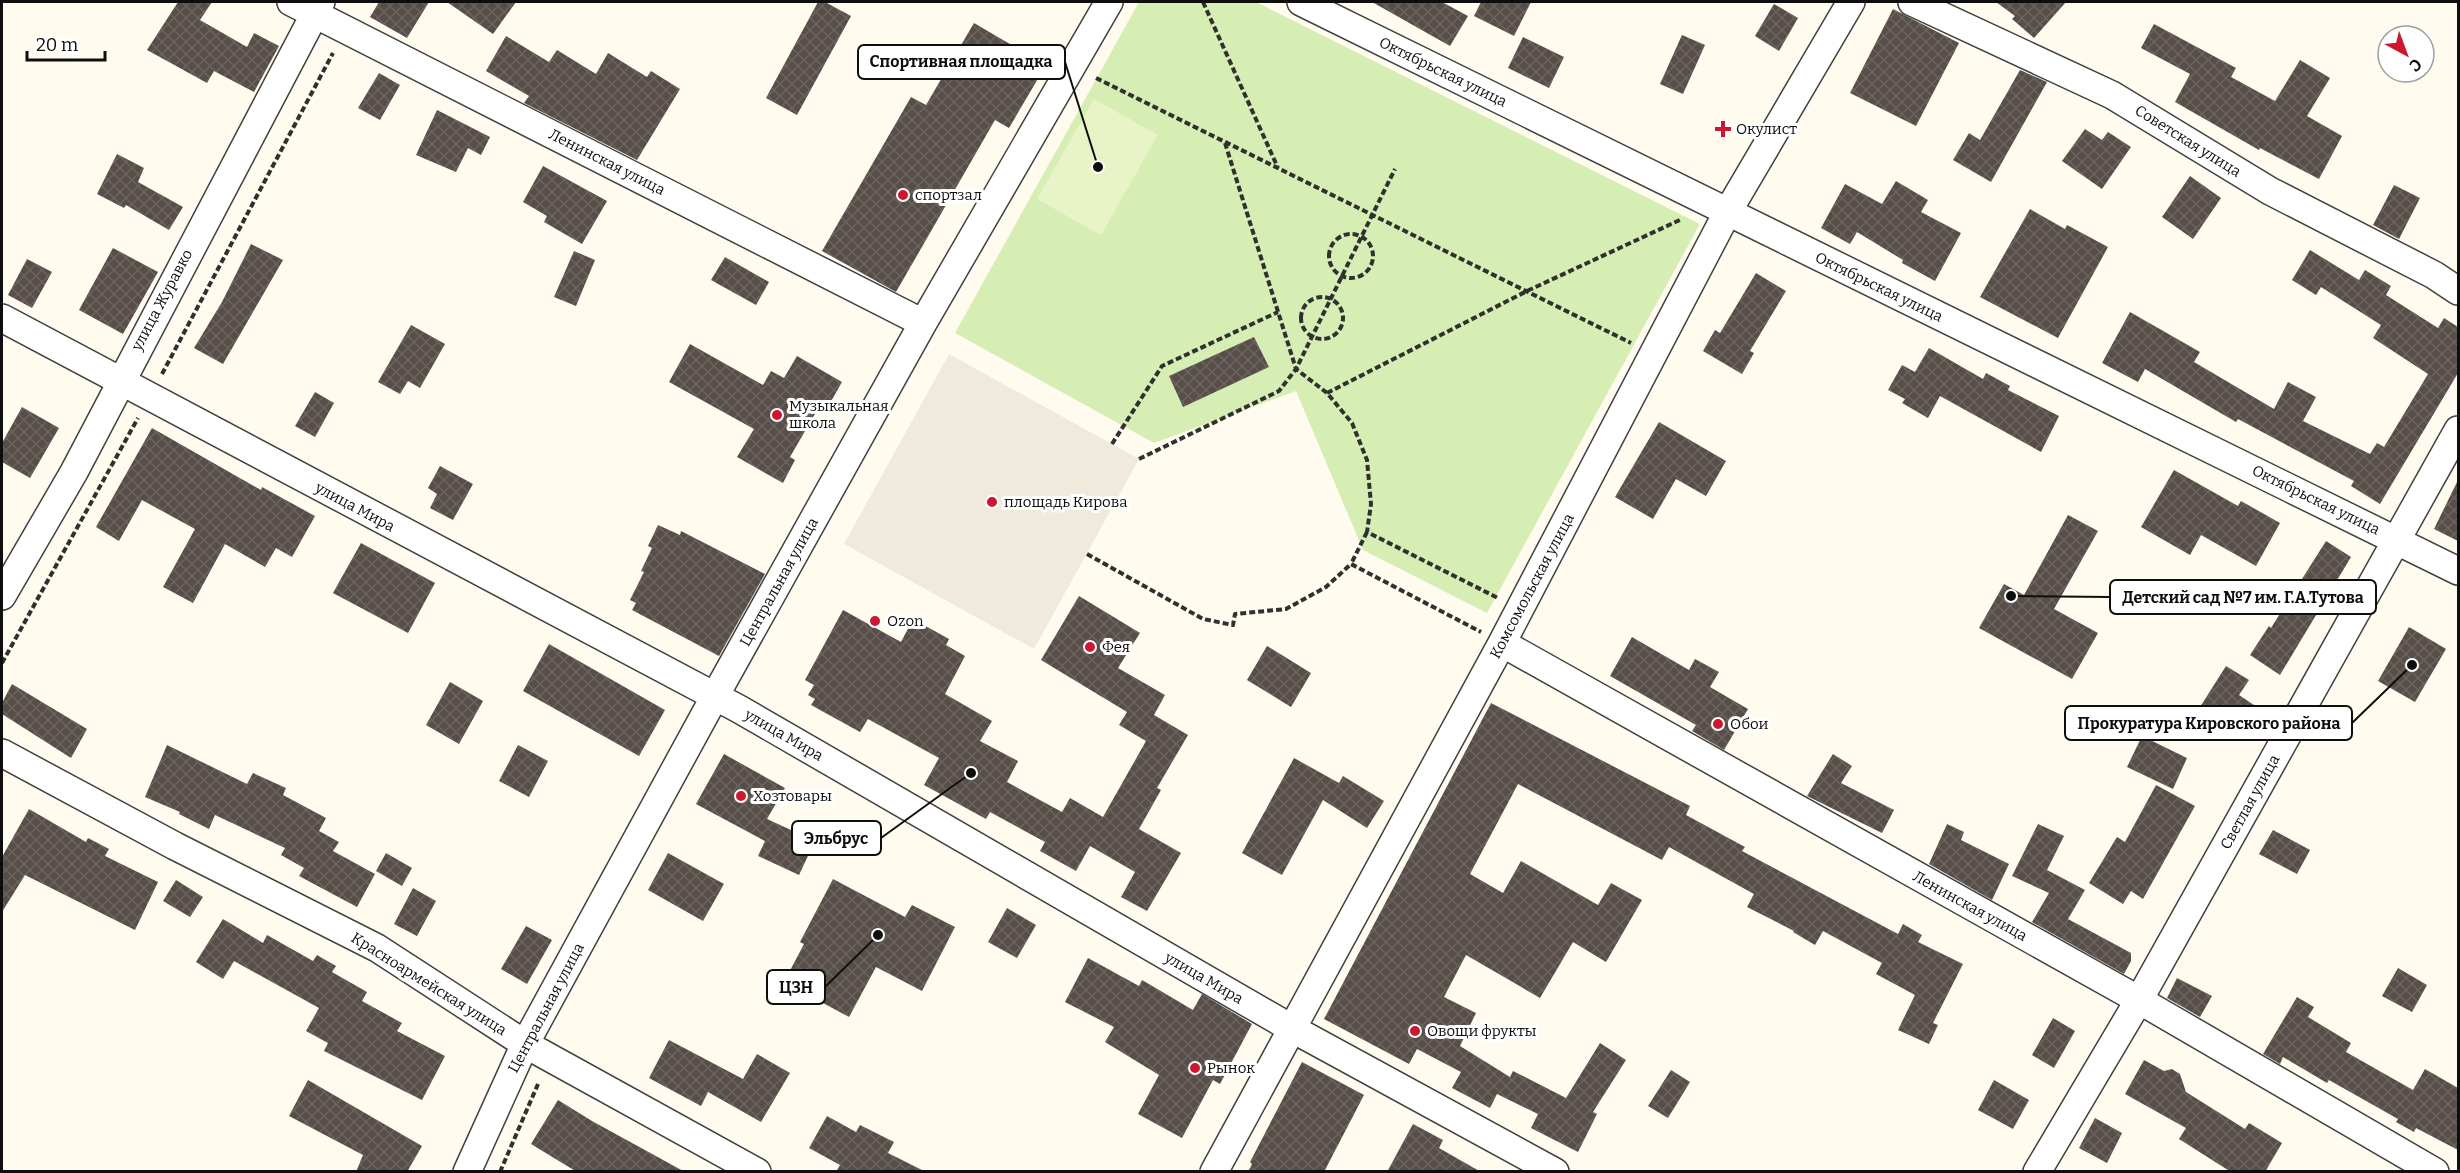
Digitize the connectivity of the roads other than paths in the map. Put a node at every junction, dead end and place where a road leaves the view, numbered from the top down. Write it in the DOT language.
graph roads {
  1 [pos="291,2"];
  2 [pos="1108,2"];
  3 [pos="1301,2"];
  4 [pos="1851,2"];
  5 [pos="1912,2"];
  6 [pos="317,8"];
  7 [pos="1727,213"];
  8 [pos="2458,291"];
  9 [pos="2,318"];
  10 [pos="923,323"];
  11 [pos="119,381"];
  12 [pos="2458,430"];
  13 [pos="2397,540"];
  14 [pos="2458,571"];
  15 [pos="2,596"];
  16 [pos="1502,644"];
  17 [pos="715,696"];
  18 [pos="2,753"];
  19 [pos="2139,1000"];
  20 [pos="1291,1028"];
  21 [pos="525,1044"];
  22 [pos="467,1172"];
  23 [pos="757,1172"];
  24 [pos="1214,1172"];
  25 [pos="1555,1172"];
  26 [pos="2037,1172"];
  27 [pos="2435,1172"];
  1 -- 6 [label="street, Ленинская улица"];
  2 -- 10 [label="street, Центральная улица"];
  3 -- 7 [label="street, Октябрьская улица"];
  4 -- 7 [label="street, Комсомольская улица"];
  5 -- 8 [label="street, Советская улица"];
  6 -- 10 [label="street, Ленинская улица"];
  6 -- 11 [label="street, улица Журавко"];
  7 -- 13 [label="street, Октябрьская улица"];
  7 -- 16 [label="street, Комсомольская улица"];
  9 -- 11 [label="street, улица Мира"];
  10 -- 17 [label="street, Центральная улица"];
  11 -- 15 [label="street, улица Журавко"];
  11 -- 17 [label="street, улица Мира"];
  12 -- 13 [label="street, Светлая улица"];
  13 -- 14 [label="street, Октябрьская улица"];
  13 -- 19 [label="street, Светлая улица"];
  16 -- 19 [label="street, Ленинская улица"];
  16 -- 20 [label="street, Комсомольская улица"];
  17 -- 20 [label="street, улица Мира"];
  17 -- 21 [label="street, Центральная улица"];
  18 -- 21 [label="street, Красноармейская улица"];
  19 -- 26 [label="street, Светлая улица"];
  19 -- 27 [label="street, Ленинская улица"];
  20 -- 24 [label="street, Комсомольская улица"];
  20 -- 25 [label="street, улица Мира"];
  21 -- 22 [label="street, Центральная улица"];
  21 -- 23 [label="street, Красноармейская улица"];
}
